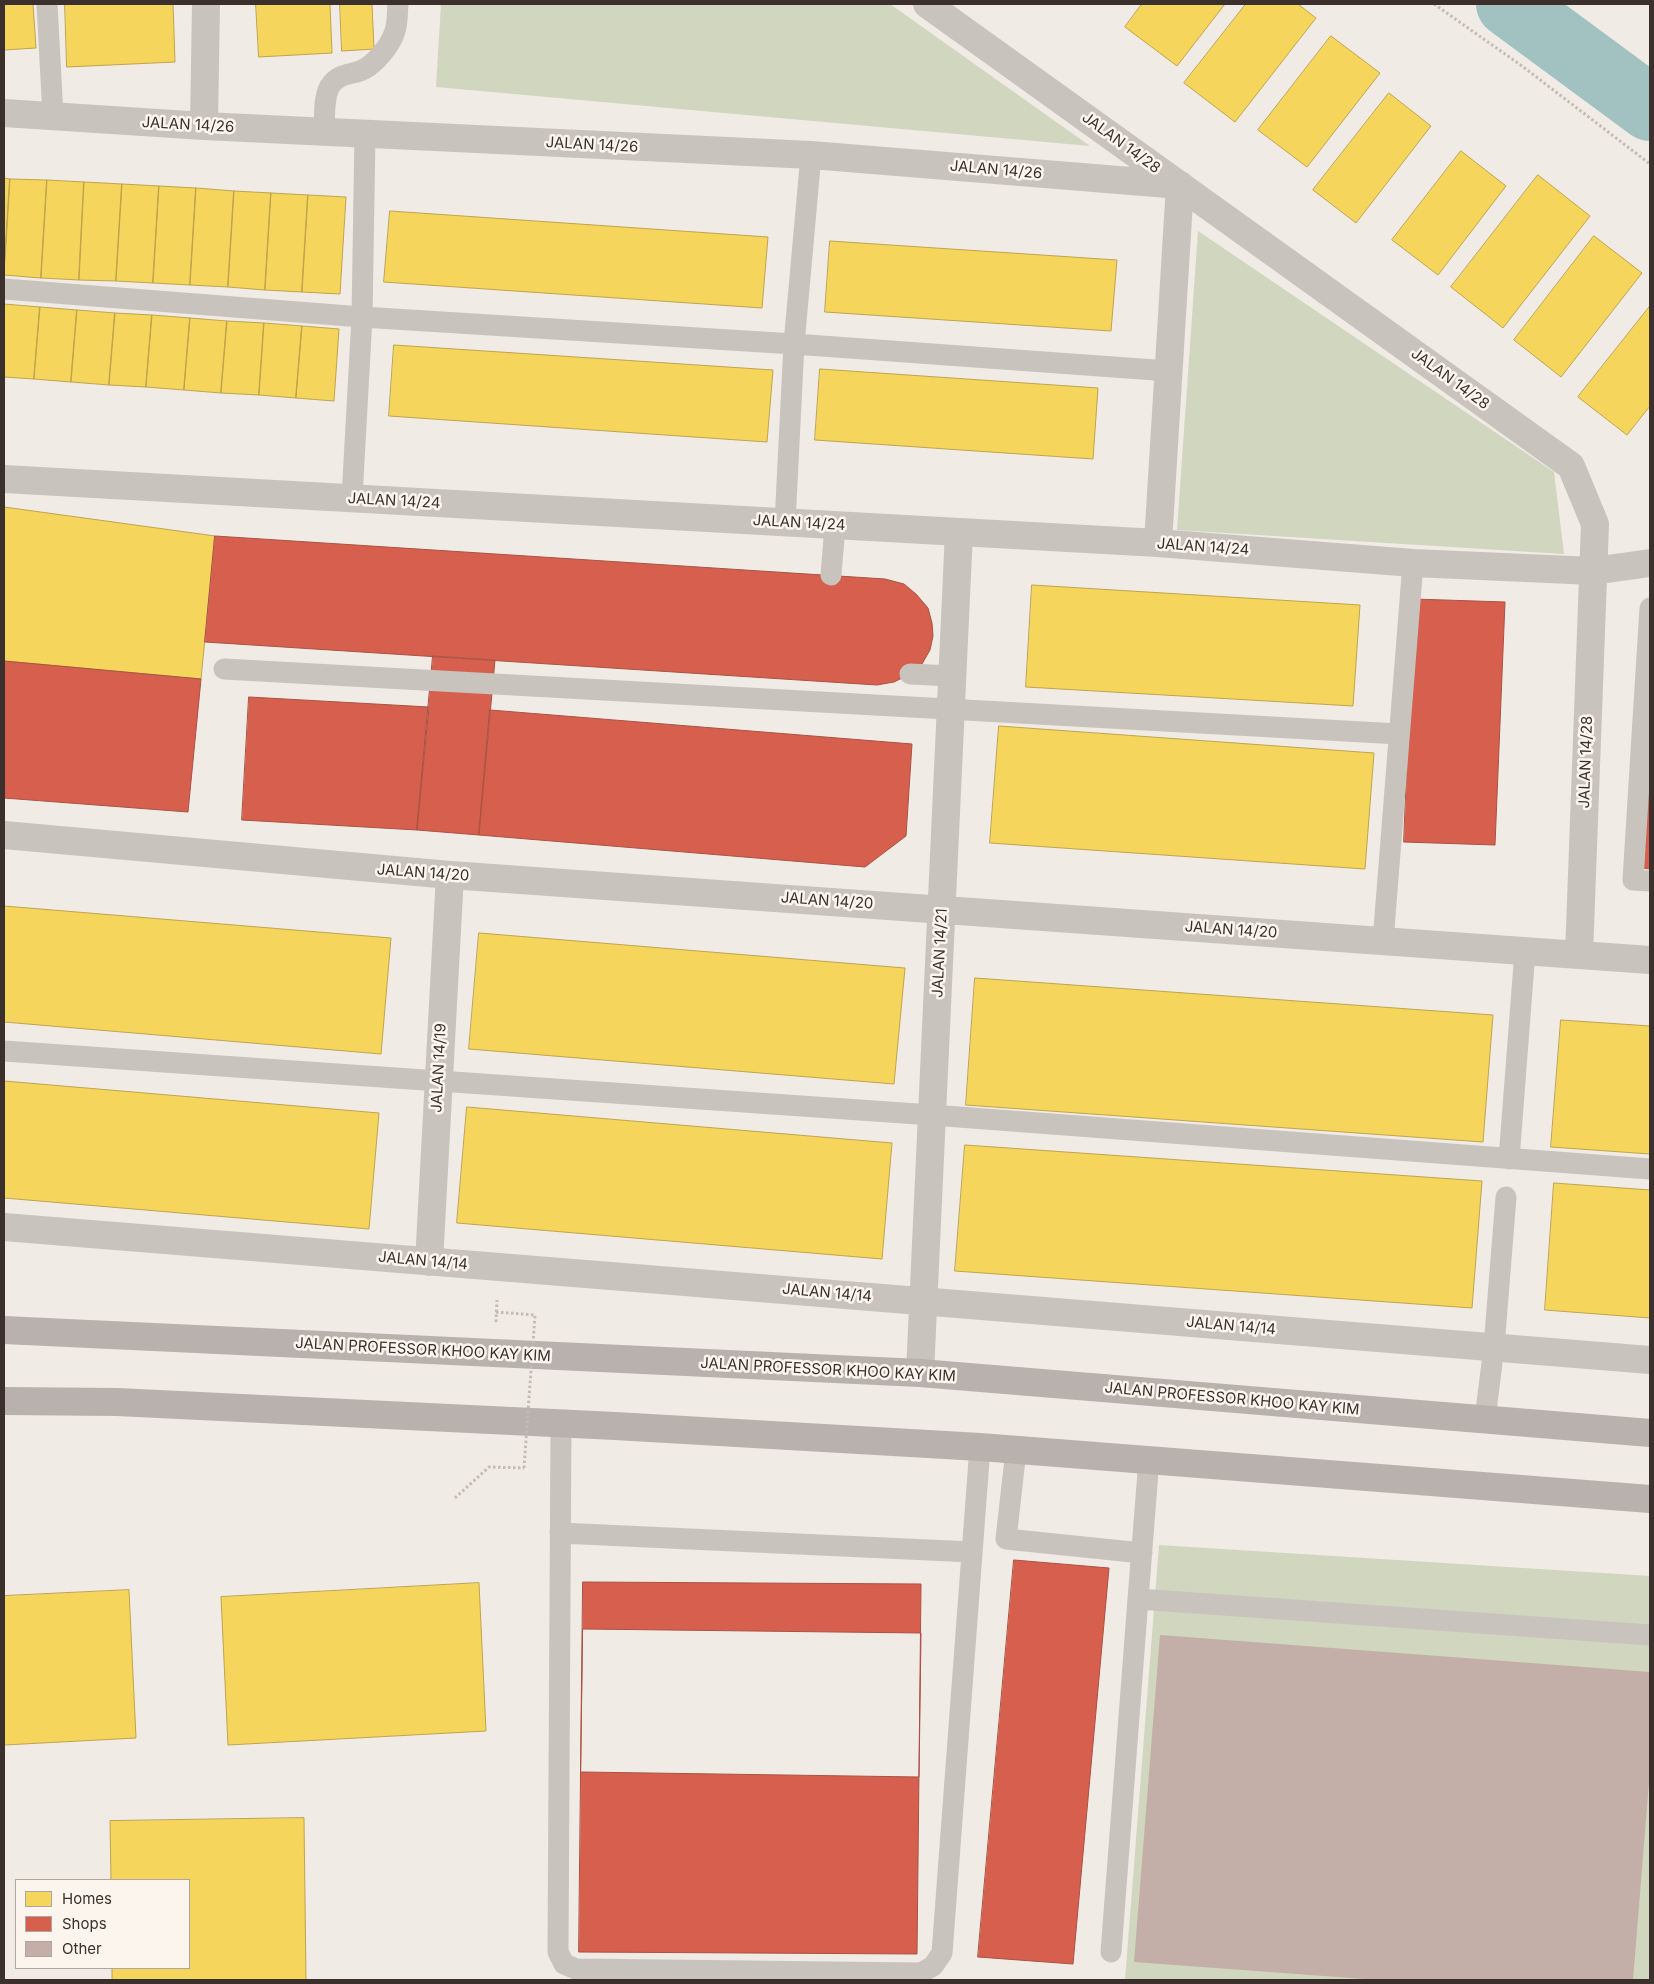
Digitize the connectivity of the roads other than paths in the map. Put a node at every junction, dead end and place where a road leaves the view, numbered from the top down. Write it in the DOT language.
graph roads {
  1 [pos="47,4"];
  2 [pos="206,4"];
  3 [pos="398,4"];
  4 [pos="927,4"];
  5 [pos="4,113"];
  6 [pos="53,116"];
  7 [pos="204,126"];
  8 [pos="324,132"];
  9 [pos="365,134"];
  10 [pos="811,155"];
  11 [pos="1180,185"];
  12 [pos="4,289"];
  13 [pos="362,317"];
  14 [pos="794,344"];
  15 [pos="1169,371"];
  16 [pos="4,479"];
  17 [pos="352,498"];
  18 [pos="785,523"];
  19 [pos="835,526"];
  20 [pos="960,532"];
  21 [pos="1158,544"];
  22 [pos="1650,562"];
  23 [pos="1413,563"];
  24 [pos="1593,572"];
  25 [pos="831,575"];
  26 [pos="1650,608"];
  27 [pos="224,669"];
  28 [pos="910,674"];
  29 [pos="952,676"];
  30 [pos="952,708"];
  31 [pos="1399,734"];
  32 [pos="4,835"];
  33 [pos="450,875"];
  34 [pos="1650,881"];
  35 [pos="942,909"];
  36 [pos="1383,941"];
  37 [pos="1525,950"];
  38 [pos="1578,955"];
  39 [pos="1650,960"];
  40 [pos="4,1051"];
  41 [pos="438,1082"];
  42 [pos="932,1115"];
  43 [pos="1509,1159"];
  44 [pos="1650,1169"];
  45 [pos="1506,1196"];
  46 [pos="4,1227"];
  47 [pos="429,1262"];
  48 [pos="923,1301"];
  49 [pos="4,1330"];
  50 [pos="1494,1347"];
  51 [pos="1650,1360"];
  52 [pos="920,1373"];
  53 [pos="4,1402"];
  54 [pos="1485,1420"];
  55 [pos="560,1424"];
  56 [pos="1650,1433"];
  57 [pos="980,1448"];
  58 [pos="1016,1450"];
  59 [pos="1149,1459"];
  60 [pos="1650,1499"];
  61 [pos="560,1533"];
  62 [pos="972,1552"];
  63 [pos="1142,1553"];
  64 [pos="1138,1599"];
  65 [pos="1650,1635"];
  66 [pos="1111,1952"];
  1 -- 6 [label="lane"];
  2 -- 7 [label="street"];
  3 -- 8 [label="lane"];
  4 -- 11 [label="street, JALAN 14/28"];
  5 -- 6 [label="street, JALAN 14/26"];
  6 -- 7 [label="street, JALAN 14/26"];
  7 -- 8 [label="street, JALAN 14/26"];
  8 -- 9 [label="street, JALAN 14/26"];
  9 -- 10 [label="street, JALAN 14/26"];
  9 -- 13 [label="lane"];
  10 -- 11 [label="street, JALAN 14/26"];
  10 -- 14 [label="lane"];
  11 -- 15 [label="street"];
  11 -- 24 [label="street, JALAN 14/28"];
  12 -- 13 [label="lane"];
  13 -- 14 [label="lane"];
  13 -- 17 [label="lane"];
  14 -- 15 [label="lane"];
  14 -- 18 [label="lane"];
  15 -- 21 [label="street"];
  16 -- 17 [label="street, JALAN 14/24"];
  17 -- 18 [label="street, JALAN 14/24"];
  18 -- 19 [label="street, JALAN 14/24"];
  19 -- 20 [label="street, JALAN 14/24"];
  19 -- 25 [label="lane"];
  20 -- 21 [label="street, JALAN 14/24"];
  20 -- 29 [label="street, JALAN 14/21"];
  21 -- 23 [label="street, JALAN 14/24"];
  22 -- 24 [label="street, JALAN 14/24"];
  23 -- 24 [label="street, JALAN 14/24"];
  23 -- 31 [label="lane"];
  24 -- 38 [label="street, JALAN 14/28"];
  26 -- 34 [label="lane"];
  27 -- 30 [label="lane"];
  28 -- 29 [label="lane"];
  29 -- 30 [label="street, JALAN 14/21"];
  30 -- 31 [label="lane"];
  30 -- 35 [label="street, JALAN 14/21"];
  31 -- 36 [label="lane"];
  32 -- 33 [label="street, JALAN 14/20"];
  33 -- 35 [label="street, JALAN 14/20"];
  33 -- 41 [label="street, JALAN 14/19"];
  35 -- 36 [label="street, JALAN 14/20"];
  35 -- 42 [label="street, JALAN 14/21"];
  36 -- 37 [label="street, JALAN 14/20"];
  37 -- 38 [label="street, JALAN 14/20"];
  37 -- 43 [label="lane"];
  38 -- 39 [label="street, JALAN 14/20"];
  40 -- 41 [label="lane"];
  41 -- 42 [label="lane"];
  41 -- 47 [label="street, JALAN 14/19"];
  42 -- 43 [label="lane"];
  42 -- 48 [label="street, JALAN 14/21"];
  43 -- 44 [label="lane"];
  45 -- 50 [label="lane"];
  46 -- 47 [label="street, JALAN 14/14"];
  47 -- 48 [label="street, JALAN 14/14"];
  48 -- 50 [label="street, JALAN 14/14"];
  48 -- 52 [label="street, JALAN 14/21"];
  49 -- 52 [label="main road, JALAN PROFESSOR KHOO KAY KIM"];
  50 -- 51 [label="street, JALAN 14/14"];
  50 -- 54 [label="lane"];
  52 -- 54 [label="main road, JALAN PROFESSOR KHOO KAY KIM"];
  53 -- 55 [label="main road"];
  54 -- 56 [label="main road, JALAN PROFESSOR KHOO KAY KIM"];
  55 -- 57 [label="main road"];
  55 -- 61 [label="lane"];
  57 -- 58 [label="main road"];
  57 -- 62 [label="lane"];
  58 -- 59 [label="main road"];
  58 -- 63 [label="lane"];
  59 -- 60 [label="main road"];
  59 -- 63 [label="lane"];
  61 -- 62 [label="lane"];
  61 -- 62 [label="lane"];
  63 -- 64 [label="lane"];
  64 -- 65 [label="lane"];
  64 -- 66 [label="lane"];
}
